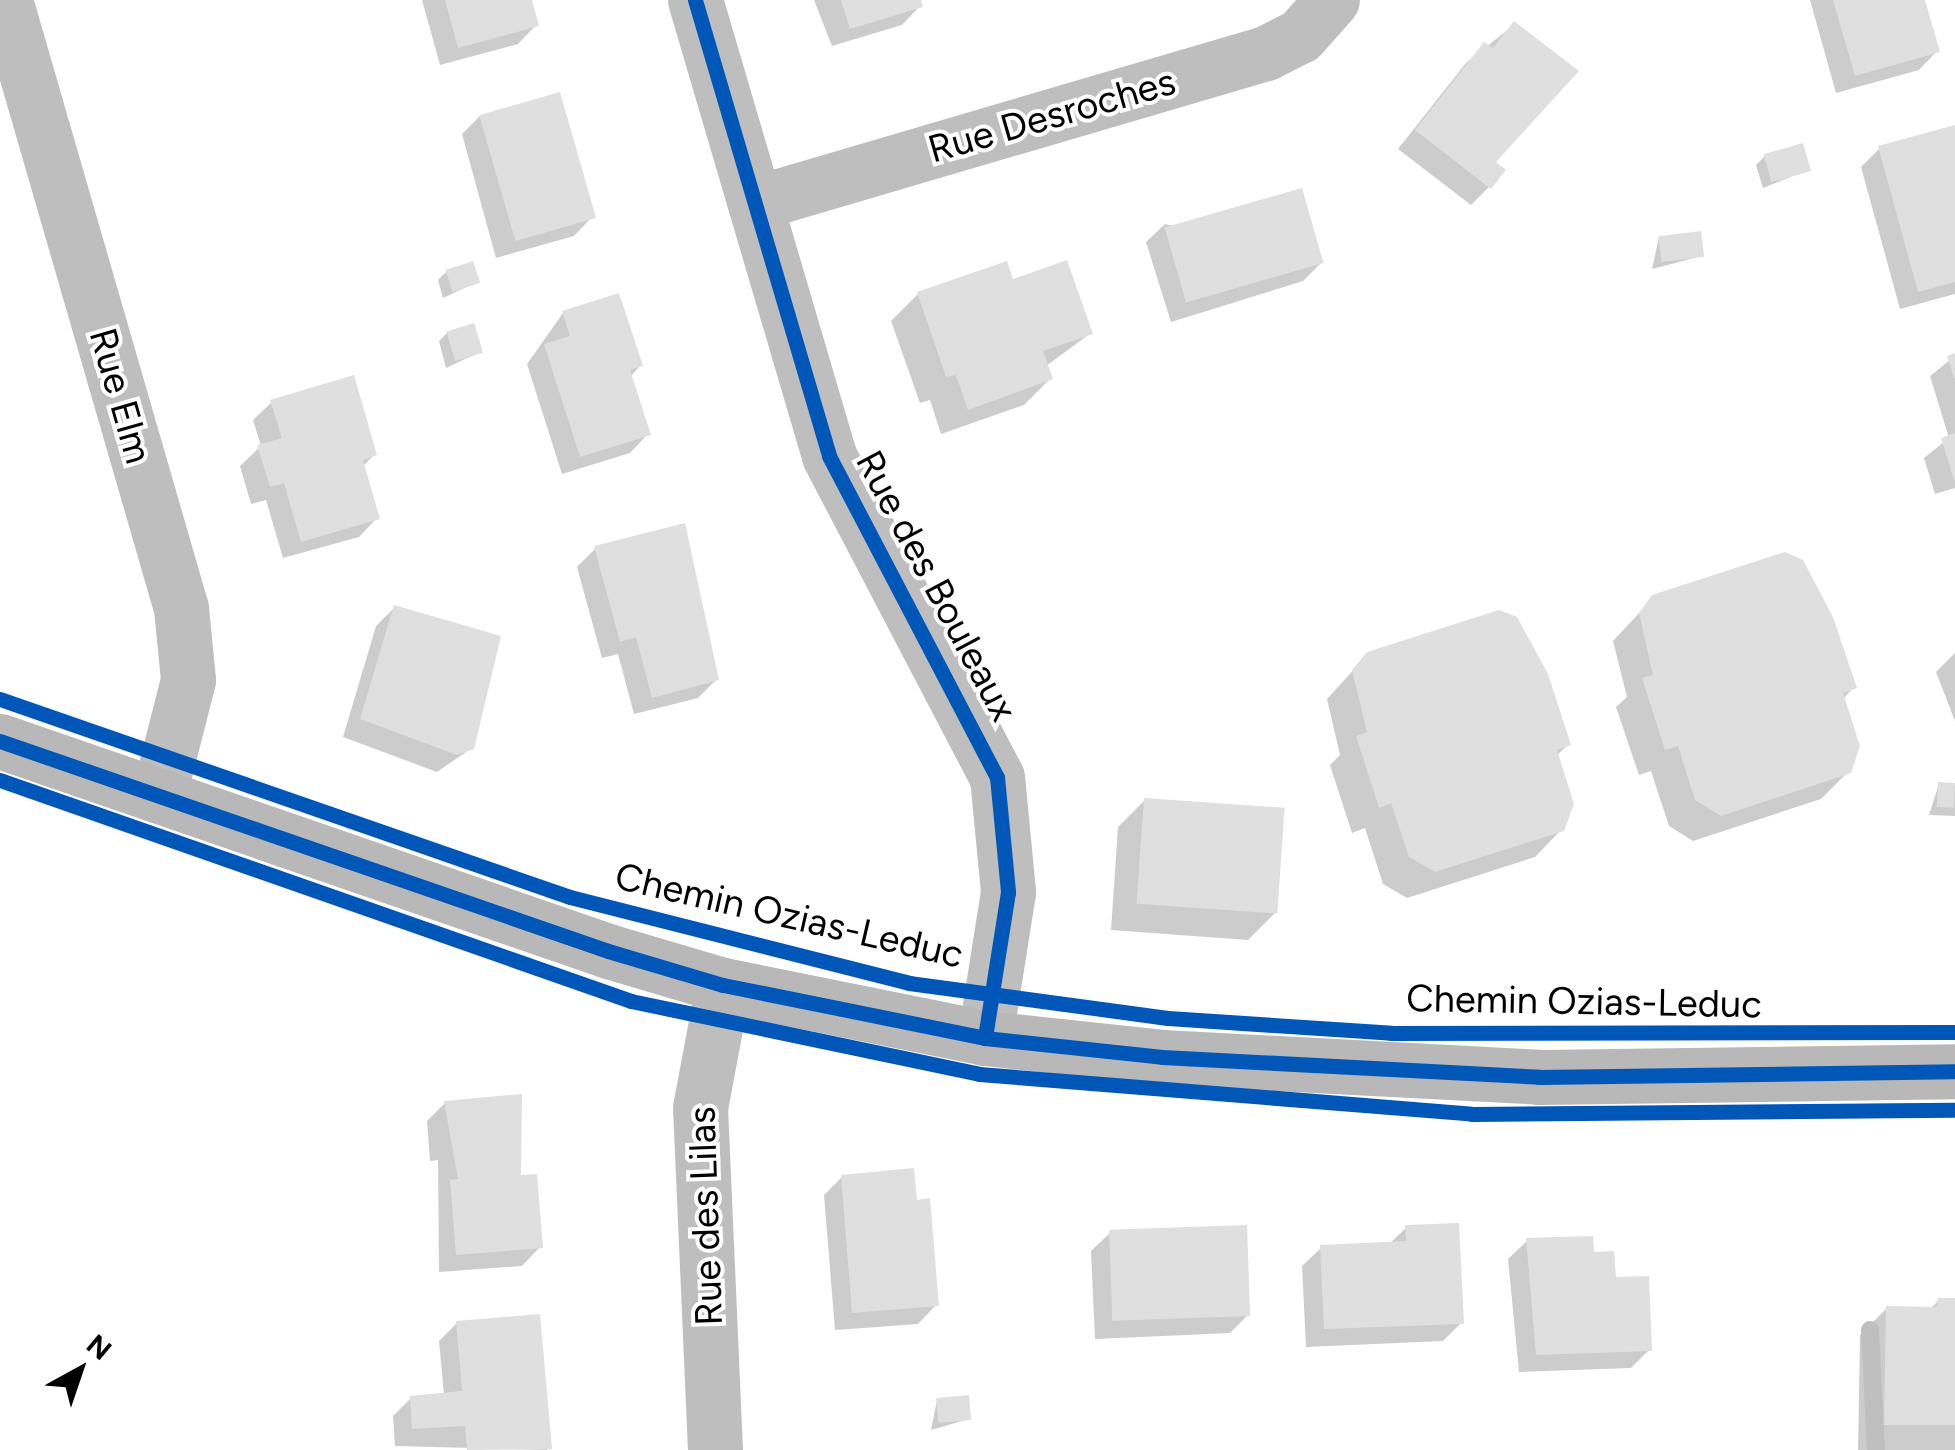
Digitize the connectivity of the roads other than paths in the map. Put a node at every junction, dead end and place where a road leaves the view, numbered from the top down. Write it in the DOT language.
graph roads {
  1 [pos="6,0"];
  2 [pos="696,0"];
  3 [pos="1332,0"];
  4 [pos="755,204"];
  5 [pos="0,741"];
  6 [pos="159,794"];
  7 [pos="723,985"];
  8 [pos="985,1038"];
  9 [pos="1955,1071"];
  10 [pos="715,1450"];
  1 -- 6 [label="street, Rue Elm"];
  2 -- 4 [label="street, Rue des Bouleaux"];
  3 -- 4 [label="street, Rue Desroches"];
  4 -- 8 [label="street, Rue des Bouleaux"];
  5 -- 6 [label="street, Chemin Ozias-Leduc"];
  6 -- 7 [label="street, Chemin Ozias-Leduc"];
  7 -- 8 [label="street, Chemin Ozias-Leduc"];
  7 -- 10 [label="street, Rue des Lilas"];
  8 -- 9 [label="street, Chemin Ozias-Leduc"];
}
